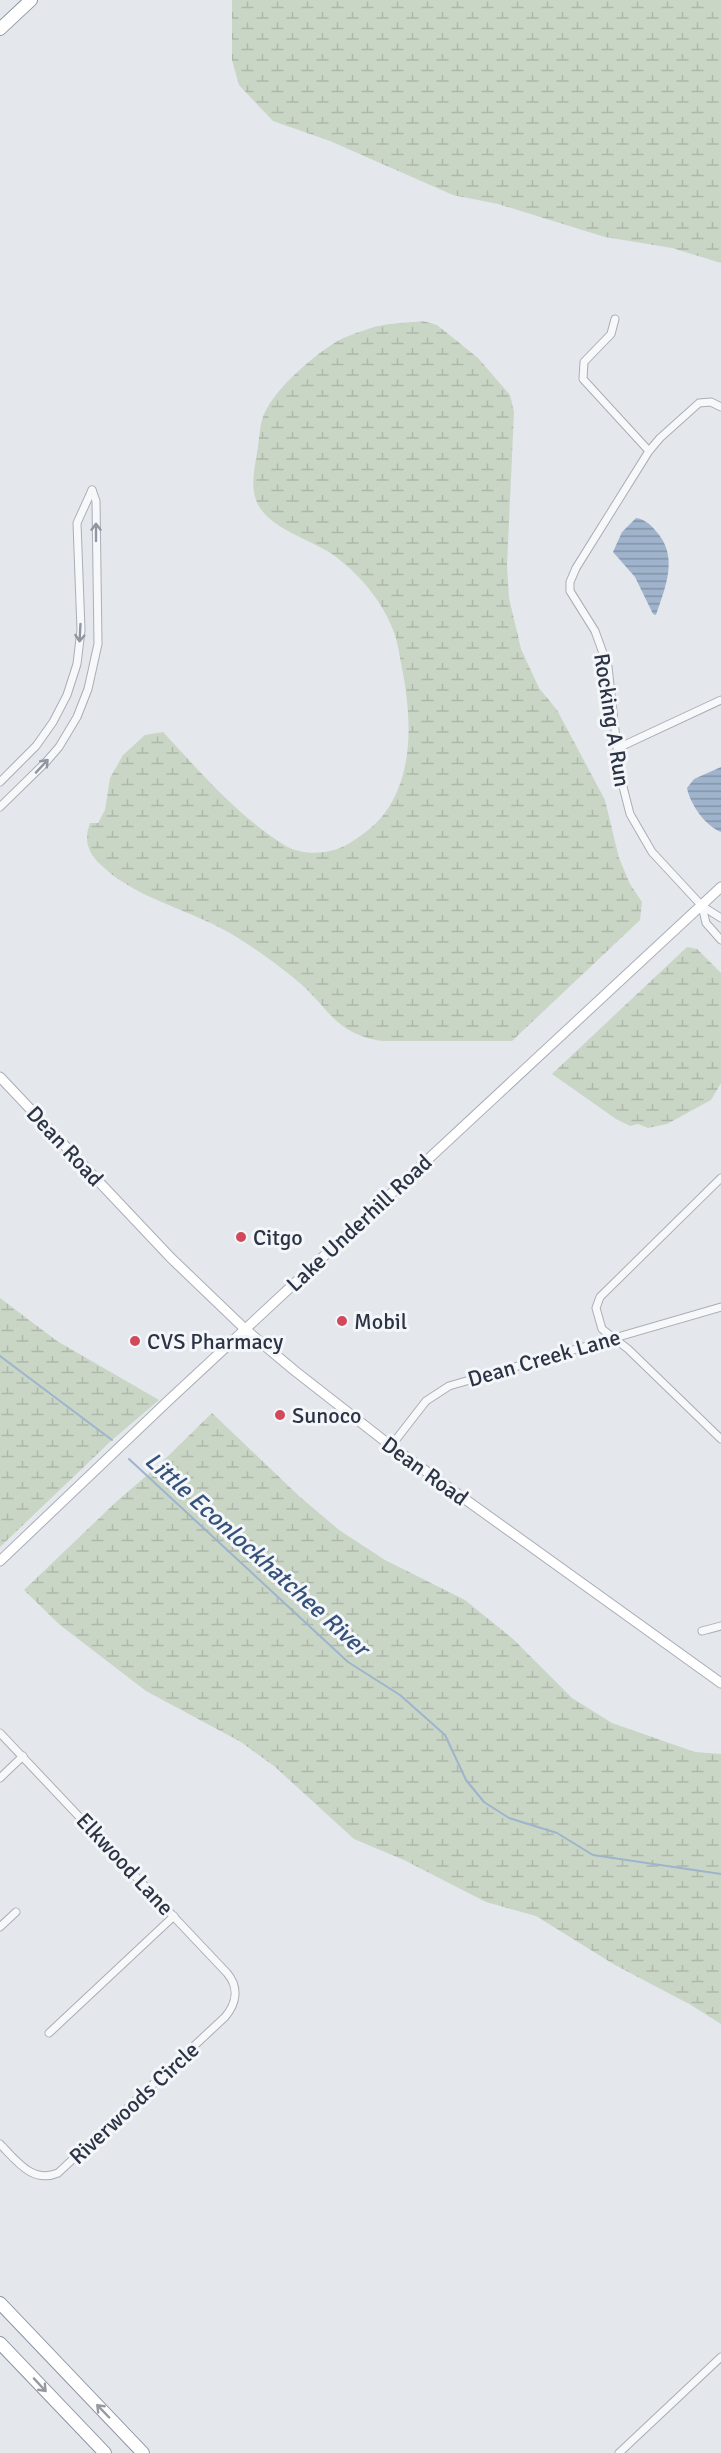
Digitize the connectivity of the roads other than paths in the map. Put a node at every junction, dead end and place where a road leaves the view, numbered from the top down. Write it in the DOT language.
graph roads {
  1 [pos="31,0"];
  2 [pos="0,29"];
  3 [pos="615,319"];
  4 [pos="721,407"];
  5 [pos="649,451"];
  6 [pos="721,700"];
  7 [pos="618,748"];
  8 [pos="0,782"];
  9 [pos="0,807"];
  10 [pos="721,888"];
  11 [pos="702,906"];
  12 [pos="721,918"];
  13 [pos="721,940"];
  14 [pos="0,1077"];
  15 [pos="721,1178"];
  16 [pos="721,1306"];
  17 [pos="245,1329"];
  18 [pos="613,1338"];
  19 [pos="721,1439"];
  20 [pos="391,1446"];
  21 [pos="0,1561"];
  22 [pos="721,1626"];
  23 [pos="702,1631"];
  24 [pos="721,1683"];
  25 [pos="0,1733"];
  26 [pos="23,1756"];
  27 [pos="0,1778"];
  28 [pos="16,1912"];
  29 [pos="174,1916"];
  30 [pos="0,1927"];
  31 [pos="227,1972"];
  32 [pos="49,2033"];
  33 [pos="0,2144"];
  34 [pos="0,2303"];
  35 [pos="0,2343"];
  36 [pos="721,2357"];
  37 [pos="105,2453"];
  38 [pos="143,2453"];
  39 [pos="619,2453"];
  1 -- 2 [label="highway"];
  3 -- 5 [label="street"];
  4 -- 5 [label="street, Rocking A Run"];
  5 -- 7 [label="street, Rocking A Run"];
  6 -- 7 [label="street"];
  7 -- 11 [label="street, Rocking A Run"];
  9 -- 8 [label="street, one-way"];
  10 -- 11 [label="street, Lake Underhill Road"];
  11 -- 12 [label="street, Rocking A Run"];
  11 -- 13 [label="street, Rocking A Run"];
  11 -- 17 [label="street, Lake Underhill Road"];
  14 -- 17 [label="street, Dean Road"];
  15 -- 18 [label="street"];
  16 -- 18 [label="street, Dean Creek Lane"];
  17 -- 20 [label="street, Dean Road"];
  17 -- 21 [label="street, Lake Underhill Road"];
  18 -- 19 [label="street"];
  18 -- 20 [label="street, Dean Creek Lane"];
  20 -- 24 [label="street, Dean Road"];
  22 -- 23 [label="street"];
  25 -- 26 [label="street, Elkwood Lane"];
  26 -- 27 [label="street"];
  26 -- 29 [label="street, Elkwood Lane"];
  28 -- 30 [label="street"];
  29 -- 31 [label="street, Elkwood Lane"];
  29 -- 32 [label="street"];
  31 -- 33 [label="street, Riverwoods Circle"];
  38 -- 34 [label="highway, one-way"];
  35 -- 37 [label="highway, one-way"];
  36 -- 39 [label="street"];
}
